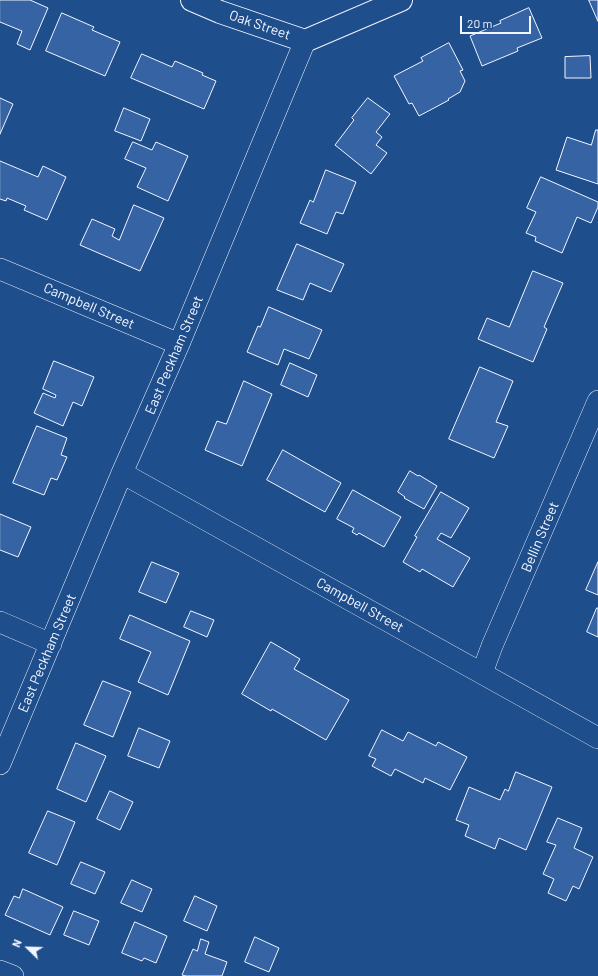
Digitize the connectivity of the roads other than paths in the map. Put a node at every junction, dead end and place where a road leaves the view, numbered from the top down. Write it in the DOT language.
graph roads {
  1 [pos="192,0"];
  2 [pos="401,0"];
  3 [pos="305,41"];
  4 [pos="0,269"];
  5 [pos="179,344"];
  6 [pos="598,401"];
  7 [pos="122,473"];
  8 [pos="0,622"];
  9 [pos="51,644"];
  10 [pos="482,673"];
  11 [pos="598,738"];
  12 [pos="0,764"];
  13 [pos="0,970"];
  14 [pos="13,976"];
  1 -- 3 [label="street, Oak Street"];
  2 -- 3 [label="street"];
  3 -- 5 [label="street, East Peckham Street"];
  4 -- 5 [label="street, Campbell Street"];
  5 -- 7 [label="street, East Peckham Street"];
  6 -- 10 [label="street, Bellin Street"];
  7 -- 9 [label="street, East Peckham Street"];
  7 -- 10 [label="street, Campbell Street"];
  8 -- 9 [label="street"];
  9 -- 12 [label="street, East Peckham Street"];
  10 -- 11 [label="street, Campbell Street"];
  13 -- 14 [label="street"];
}
